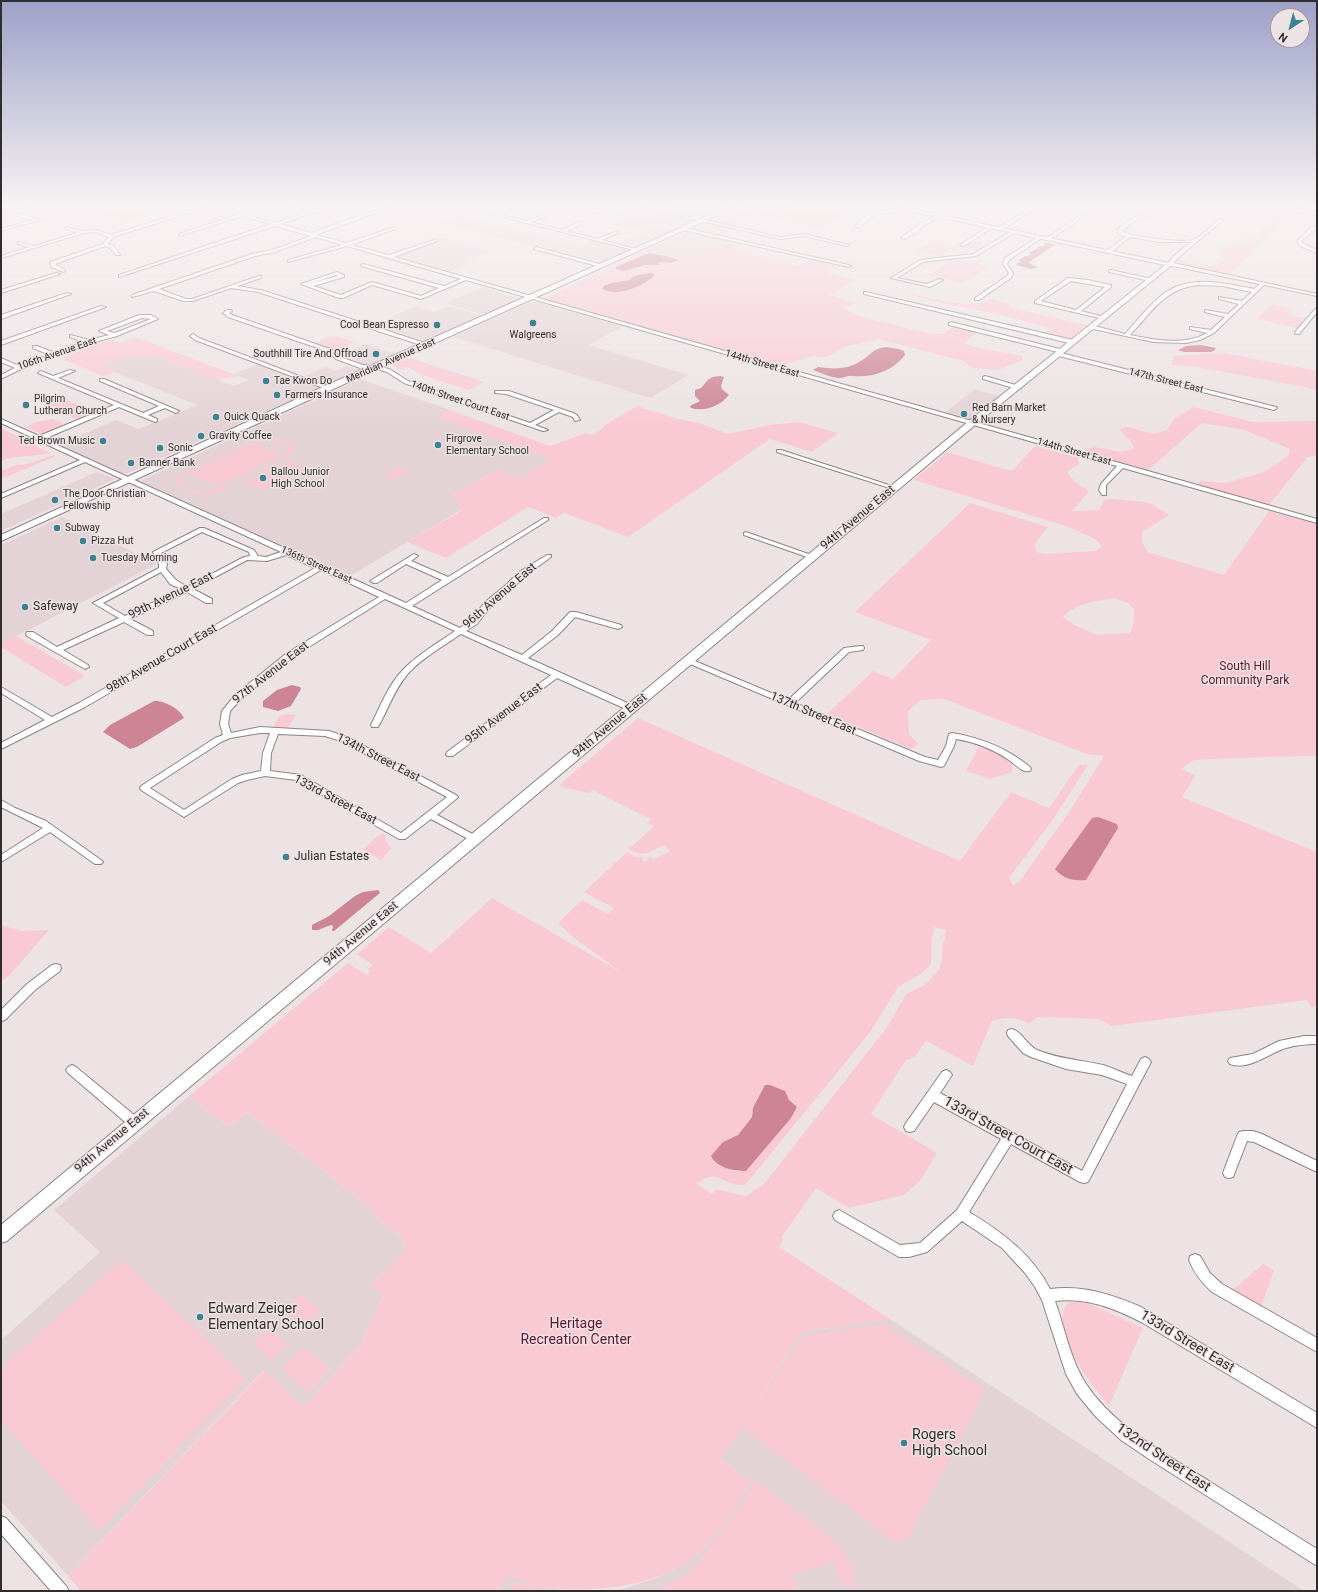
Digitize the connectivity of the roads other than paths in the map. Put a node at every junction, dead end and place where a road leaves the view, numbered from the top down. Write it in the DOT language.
graph roads {
  1 [pos="39,279"];
  2 [pos="183,279"];
  3 [pos="255,279"];
  4 [pos="316,279"];
  5 [pos="329,279"];
  6 [pos="413,279"];
  7 [pos="465,279"];
  8 [pos="466,279"];
  9 [pos="572,279"];
  10 [pos="899,279"];
  11 [pos="1006,279"];
  12 [pos="1070,279"];
  13 [pos="1078,279"];
  14 [pos="1147,279"];
  15 [pos="1189,279"];
  16 [pos="1241,279"];
  17 [pos="941,280"];
  18 [pos="1150,280"];
  19 [pos="1195,284"];
  20 [pos="1263,284"];
  21 [pos="308,286"];
  22 [pos="1317,286"];
  23 [pos="232,287"];
  24 [pos="444,288"];
  25 [pos="154,289"];
  26 [pos="1,292"];
  27 [pos="1255,292"];
  28 [pos="866,293"];
  29 [pos="69,294"];
  30 [pos="1310,294"];
  31 [pos="1317,295"];
  32 [pos="134,296"];
  33 [pos="530,298"];
  34 [pos="1220,298"];
  35 [pos="977,299"];
  36 [pos="1243,303"];
  37 [pos="103,307"];
  38 [pos="1317,309"];
  39 [pos="229,311"];
  40 [pos="1207,311"];
  41 [pos="1077,312"];
  42 [pos="1229,316"];
  43 [pos="1,317"];
  44 [pos="1102,318"];
  45 [pos="951,324"];
  46 [pos="1091,327"];
  47 [pos="1192,328"];
  48 [pos="1212,332"];
  49 [pos="1297,332"];
  50 [pos="114,335"];
  51 [pos="1127,335"];
  52 [pos="72,336"];
  53 [pos="193,336"];
  54 [pos="88,342"];
  55 [pos="1073,342"];
  56 [pos="1,343"];
  57 [pos="426,345"];
  58 [pos="35,347"];
  59 [pos="1060,353"];
  60 [pos="55,355"];
  61 [pos="1,360"];
  62 [pos="376,367"];
  63 [pos="20,368"];
  64 [pos="364,369"];
  65 [pos="72,370"];
  66 [pos="41,373"];
  67 [pos="1,377"];
  68 [pos="53,378"];
  69 [pos="985,378"];
  70 [pos="102,380"];
  71 [pos="1017,387"];
  72 [pos="328,388"];
  73 [pos="496,392"];
  74 [pos="120,405"];
  75 [pos="165,406"];
  76 [pos="1274,408"];
  77 [pos="558,410"];
  78 [pos="176,411"];
  79 [pos="143,415"];
  80 [pos="155,420"];
  81 [pos="577,420"];
  82 [pos="1,421"];
  83 [pos="972,424"];
  84 [pos="530,425"];
  85 [pos="545,430"];
  86 [pos="38,439"];
  87 [pos="779,451"];
  88 [pos="85,460"];
  89 [pos="1121,466"];
  90 [pos="128,480"];
  91 [pos="895,488"];
  92 [pos="1104,494"];
  93 [pos="1,496"];
  94 [pos="546,520"];
  95 [pos="1317,522"];
  96 [pos="746,534"];
  97 [pos="1,538"];
  98 [pos="287,552"];
  99 [pos="414,556"];
  100 [pos="549,556"];
  101 [pos="812,557"];
  102 [pos="254,558"];
  103 [pos="406,561"];
  104 [pos="321,567"];
  105 [pos="162,569"];
  106 [pos="374,580"];
  107 [pos="448,580"];
  108 [pos="186,590"];
  109 [pos="385,596"];
  110 [pos="209,601"];
  111 [pos="406,606"];
  112 [pos="125,619"];
  113 [pos="618,627"];
  114 [pos="461,630"];
  115 [pos="150,633"];
  116 [pos="30,634"];
  117 [pos="860,648"];
  118 [pos="57,650"];
  119 [pos="522,659"];
  120 [pos="687,661"];
  121 [pos="85,667"];
  122 [pos="557,674"];
  123 [pos="1,689"];
  124 [pos="789,704"];
  125 [pos="631,708"];
  126 [pos="52,721"];
  127 [pos="375,725"];
  128 [pos="275,731"];
  129 [pos="228,736"];
  130 [pos="1,746"];
  131 [pos="450,754"];
  132 [pos="1027,769"];
  133 [pos="265,773"];
  134 [pos="1,803"];
  135 [pos="430,815"];
  136 [pos="50,828"];
  137 [pos="474,838"];
  138 [pos="1,859"];
  139 [pos="98,862"];
  140 [pos="56,968"];
  141 [pos="1,1017"];
  142 [pos="1012,1033"];
  143 [pos="1317,1040"];
  144 [pos="1234,1061"];
  145 [pos="1145,1062"];
  146 [pos="72,1070"];
  147 [pos="946,1075"];
  148 [pos="1134,1082"];
  149 [pos="932,1095"];
  150 [pos="135,1123"];
  151 [pos="910,1127"];
  152 [pos="1009,1137"];
  153 [pos="1317,1167"];
  154 [pos="1229,1173"];
  155 [pos="961,1214"];
  156 [pos="839,1216"];
  157 [pos="1,1235"];
  158 [pos="1195,1260"];
  159 [pos="1047,1296"];
  160 [pos="1317,1345"];
  161 [pos="1317,1420"];
  162 [pos="1,1523"];
  163 [pos="1317,1558"];
  164 [pos="61,1591"];
  1 -- 26 [label="street"];
  2 -- 25 [label="street"];
  3 -- 23 [label="street"];
  4 -- 21 [label="street"];
  5 -- 21 [label="street"];
  6 -- 24 [label="street"];
  7 -- 24 [label="street"];
  8 -- 33 [label="street, 144th Street East"];
  9 -- 33 [label="main road, Meridian Avenue East"];
  10 -- 17 [label="street"];
  11 -- 35 [label="street"];
  12 -- 41 [label="street"];
  13 -- 41 [label="street"];
  14 -- 18 [label="street"];
  15 -- 19 [label="street"];
  16 -- 20 [label="street"];
  18 -- 44 [label="main road, 94th Avenue East"];
  19 -- 27 [label="street"];
  19 -- 51 [label="street"];
  20 -- 27 [label="street"];
  20 -- 30 [label="street"];
  21 -- 24 [label="street"];
  22 -- 30 [label="street"];
  23 -- 25 [label="street"];
  23 -- 57 [label="street"];
  25 -- 32 [label="street"];
  27 -- 36 [label="street"];
  28 -- 55 [label="street"];
  29 -- 43 [label="street"];
  30 -- 31 [label="street"];
  33 -- 57 [label="main road, Meridian Avenue East"];
  33 -- 83 [label="street, 144th Street East"];
  34 -- 36 [label="street"];
  36 -- 42 [label="street"];
  37 -- 56 [label="street"];
  38 -- 49 [label="street"];
  39 -- 64 [label="street"];
  40 -- 42 [label="street"];
  41 -- 44 [label="street"];
  42 -- 48 [label="street"];
  44 -- 46 [label="main road, 94th Avenue East"];
  45 -- 59 [label="street, 147th Street East"];
  46 -- 51 [label="street"];
  46 -- 55 [label="main road, 94th Avenue East"];
  47 -- 48 [label="street"];
  48 -- 51 [label="street"];
  50 -- 50 [label="street, 106th Avenue East"];
  50 -- 54 [label="street, 106th Avenue East"];
  52 -- 54 [label="street"];
  53 -- 72 [label="street"];
  54 -- 60 [label="street, 106th Avenue East"];
  55 -- 59 [label="main road, 94th Avenue East"];
  57 -- 62 [label="main road, Meridian Avenue East"];
  58 -- 60 [label="street"];
  59 -- 71 [label="main road, 94th Avenue East"];
  59 -- 76 [label="street, 147th Street East"];
  60 -- 63 [label="street, 106th Avenue East"];
  61 -- 63 [label="street"];
  62 -- 64 [label="main road, Meridian Avenue East"];
  62 -- 84 [label="street, 140th Street Court East"];
  63 -- 67 [label="street, 106th Avenue East"];
  64 -- 72 [label="main road, Meridian Avenue East"];
  65 -- 68 [label="street"];
  66 -- 68 [label="street"];
  68 -- 74 [label="street"];
  69 -- 71 [label="street"];
  70 -- 75 [label="street"];
  71 -- 83 [label="main road, 94th Avenue East"];
  72 -- 90 [label="main road, Meridian Avenue East"];
  73 -- 77 [label="street"];
  74 -- 79 [label="street"];
  74 -- 86 [label="street"];
  75 -- 78 [label="street"];
  75 -- 79 [label="street"];
  77 -- 81 [label="street"];
  77 -- 84 [label="street"];
  79 -- 80 [label="street"];
  82 -- 86 [label="street, 136th Street East"];
  83 -- 89 [label="street, 144th Street East"];
  83 -- 91 [label="main road, 94th Avenue East"];
  84 -- 85 [label="street, 140th Street Court East"];
  86 -- 88 [label="street, 136th Street East"];
  87 -- 91 [label="street"];
  88 -- 90 [label="street, 136th Street East"];
  88 -- 93 [label="street"];
  89 -- 92 [label="street"];
  89 -- 95 [label="street, 144th Street East"];
  90 -- 97 [label="main road, Meridian Avenue East"];
  90 -- 98 [label="street, 136th Street East"];
  91 -- 101 [label="main road, 94th Avenue East"];
  94 -- 107 [label="street"];
  96 -- 101 [label="street"];
  98 -- 102 [label="street, 99th Avenue East"];
  98 -- 104 [label="street, 136th Street East"];
  99 -- 103 [label="street"];
  100 -- 114 [label="street, 96th Avenue East"];
  101 -- 120 [label="main road, 94th Avenue East"];
  102 -- 105 [label="street"];
  102 -- 108 [label="street, 99th Avenue East"];
  103 -- 106 [label="street"];
  103 -- 107 [label="street"];
  104 -- 109 [label="street, 136th Street East"];
  104 -- 126 [label="street, 98th Avenue Court East"];
  105 -- 108 [label="street"];
  105 -- 112 [label="street"];
  107 -- 111 [label="street"];
  108 -- 110 [label="street"];
  108 -- 112 [label="street, 99th Avenue East"];
  109 -- 111 [label="street, 136th Street East"];
  109 -- 129 [label="street, 97th Avenue East"];
  111 -- 114 [label="street, 136th Street East"];
  112 -- 115 [label="street"];
  112 -- 118 [label="street, 99th Avenue East"];
  113 -- 119 [label="street"];
  114 -- 119 [label="street, 136th Street East"];
  114 -- 127 [label="street, 96th Avenue East"];
  116 -- 118 [label="street"];
  117 -- 124 [label="street"];
  118 -- 121 [label="street"];
  119 -- 122 [label="street, 136th Street East"];
  120 -- 124 [label="street, 137th Street East"];
  120 -- 125 [label="main road, 94th Avenue East"];
  122 -- 125 [label="street, 136th Street East"];
  122 -- 131 [label="street, 95th Avenue East"];
  123 -- 126 [label="street"];
  124 -- 132 [label="street, 137th Street East"];
  125 -- 137 [label="main road, 94th Avenue East"];
  126 -- 130 [label="street, 98th Avenue Court East"];
  128 -- 129 [label="street, 134th Street East"];
  128 -- 133 [label="street"];
  128 -- 135 [label="street, 134th Street East"];
  129 -- 133 [label="street, 133rd Street East"];
  133 -- 135 [label="street, 133rd Street East"];
  134 -- 136 [label="street"];
  135 -- 137 [label="street"];
  136 -- 138 [label="street"];
  136 -- 139 [label="street"];
  137 -- 150 [label="main road, 94th Avenue East"];
  140 -- 141 [label="street"];
  142 -- 148 [label="street"];
  143 -- 144 [label="street"];
  145 -- 148 [label="street"];
  146 -- 150 [label="street"];
  147 -- 149 [label="street"];
  148 -- 152 [label="street, 133rd Street Court East"];
  149 -- 151 [label="street"];
  149 -- 152 [label="street, 133rd Street Court East"];
  150 -- 157 [label="main road, 94th Avenue East"];
  152 -- 155 [label="street"];
  153 -- 154 [label="street"];
  155 -- 156 [label="street"];
  155 -- 159 [label="street, 132nd Street East"];
  158 -- 160 [label="street"];
  159 -- 161 [label="street, 133rd Street East"];
  159 -- 163 [label="street, 132nd Street East"];
  162 -- 164 [label="street"];
}
